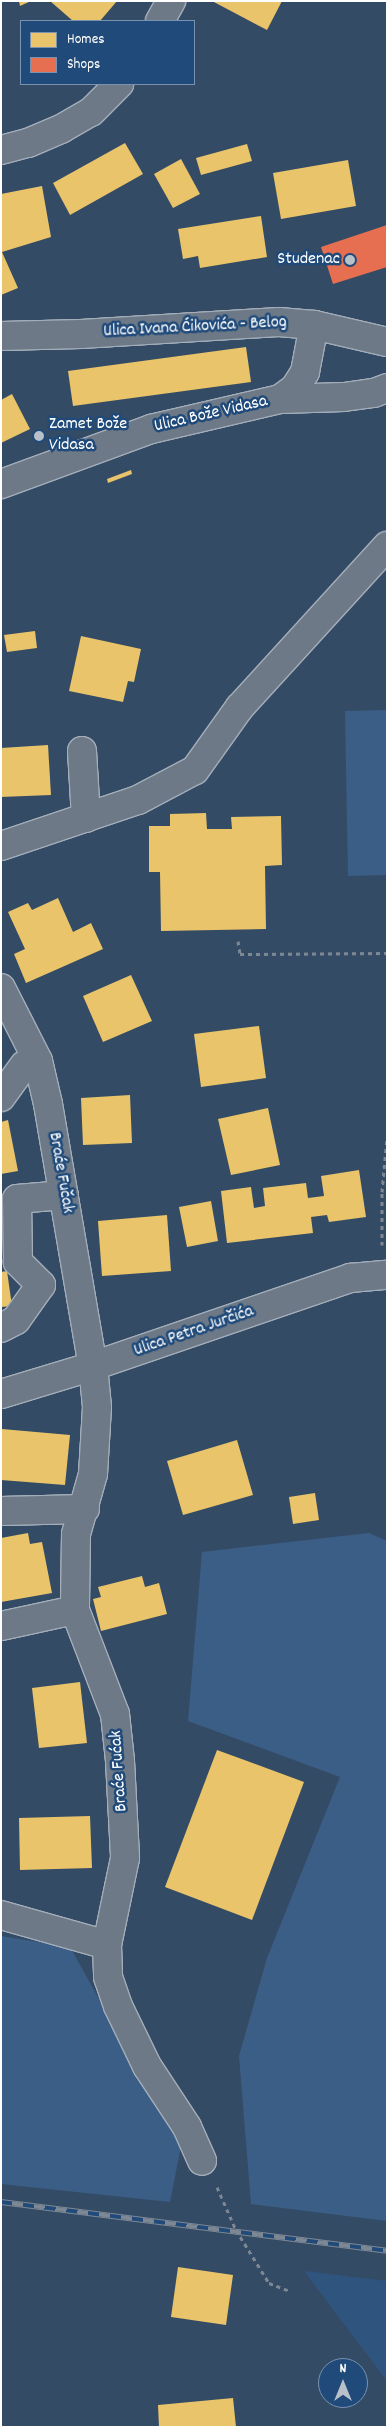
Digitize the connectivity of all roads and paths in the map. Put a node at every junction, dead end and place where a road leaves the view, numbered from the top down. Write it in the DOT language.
graph roads {
  1 [pos="171,1"];
  2 [pos="161,20"];
  3 [pos="119,85"];
  4 [pos="1,150"];
  5 [pos="314,325"];
  6 [pos="1,336"];
  7 [pos="387,342"];
  8 [pos="387,388"];
  9 [pos="280,399"];
  10 [pos="1,484"];
  11 [pos="387,546"];
  12 [pos="82,751"];
  13 [pos="86,818"];
  14 [pos="1,846"];
  15 [pos="238,941"];
  16 [pos="387,953"];
  17 [pos="1,988"];
  18 [pos="21,1064"];
  19 [pos="1,1097"];
  20 [pos="387,1137"];
  21 [pos="64,1195"];
  22 [pos="385,1263"];
  23 [pos="1,1328"];
  24 [pos="93,1366"];
  25 [pos="1,1394"];
  26 [pos="85,1509"];
  27 [pos="1,1511"];
  28 [pos="75,1610"];
  29 [pos="1,1626"];
  30 [pos="1,1915"];
  31 [pos="108,1945"];
  32 [pos="202,2160"];
  33 [pos="290,2292"];
  1 -- 2 [label="street"];
  3 -- 4 [label="street"];
  5 -- 6 [label="street, Ulica Ivana Ćikovića - Belog"];
  5 -- 7 [label="street, Ulica Ivana Ćikovića - Belog"];
  5 -- 9 [label="street"];
  8 -- 9 [label="street, Ulica Bože Vidasa"];
  9 -- 10 [label="street, Ulica Bože Vidasa"];
  11 -- 13 [label="street"];
  12 -- 13 [label="street"];
  13 -- 14 [label="street"];
  15 -- 16 [label="path"];
  17 -- 18 [label="street, Braće Fučak"];
  18 -- 19 [label="street"];
  18 -- 21 [label="street, Braće Fučak"];
  20 -- 22 [label="path"];
  21 -- 23 [label="street"];
  21 -- 24 [label="street, Braće Fučak"];
  22 -- 24 [label="street, Ulica Petra Jurčića"];
  24 -- 25 [label="street, Ulica Petra Jurčića"];
  24 -- 26 [label="street, Braće Fućak"];
  26 -- 27 [label="street"];
  26 -- 28 [label="street, Braće Fućak"];
  28 -- 29 [label="street"];
  28 -- 31 [label="street, Braće Fućak"];
  30 -- 31 [label="street"];
  31 -- 32 [label="street, Braće Fućak"];
  32 -- 33 [label="path"];
}
